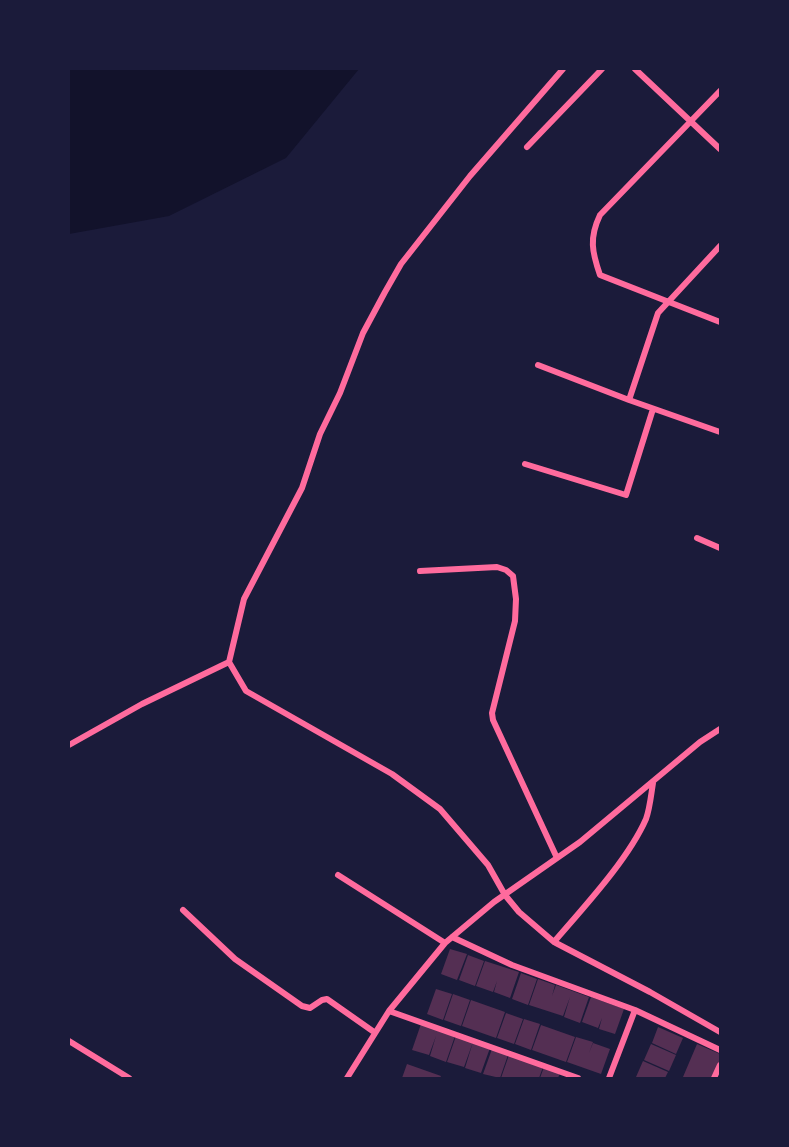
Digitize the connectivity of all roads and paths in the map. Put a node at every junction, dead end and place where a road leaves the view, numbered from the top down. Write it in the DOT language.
graph roads {
  1 [pos="563,69"];
  2 [pos="602,69"];
  3 [pos="635,69"];
  4 [pos="720,91"];
  5 [pos="692,121"];
  6 [pos="527,147"];
  7 [pos="720,149"];
  8 [pos="720,246"];
  9 [pos="666,302"];
  10 [pos="720,322"];
  11 [pos="538,365"];
  12 [pos="629,400"];
  13 [pos="653,409"];
  14 [pos="720,432"];
  15 [pos="525,464"];
  16 [pos="697,538"];
  17 [pos="720,548"];
  18 [pos="420,571"];
  19 [pos="229,662"];
  20 [pos="720,729"];
  21 [pos="69,745"];
  22 [pos="653,783"];
  23 [pos="557,858"];
  24 [pos="338,875"];
  25 [pos="505,894"];
  26 [pos="183,910"];
  27 [pos="452,937"];
  28 [pos="554,942"];
  29 [pos="445,943"];
  30 [pos="635,1010"];
  31 [pos="389,1011"];
  32 [pos="374,1032"];
  33 [pos="720,1032"];
  34 [pos="69,1041"];
  35 [pos="720,1050"];
  36 [pos="720,1065"];
  37 [pos="129,1078"];
  38 [pos="347,1078"];
  39 [pos="578,1078"];
  40 [pos="609,1078"];
  41 [pos="714,1078"];
  1 -- 19 [label="street"];
  2 -- 6 [label="street"];
  3 -- 5 [label="street"];
  4 -- 5 [label="street"];
  5 -- 7 [label="street"];
  5 -- 9 [label="street"];
  8 -- 9 [label="street"];
  9 -- 10 [label="street"];
  9 -- 12 [label="street"];
  11 -- 12 [label="street"];
  12 -- 13 [label="street"];
  13 -- 14 [label="street"];
  13 -- 15 [label="street"];
  16 -- 17 [label="street"];
  18 -- 23 [label="street"];
  19 -- 21 [label="street"];
  19 -- 25 [label="street"];
  20 -- 22 [label="street"];
  22 -- 23 [label="street"];
  22 -- 28 [label="street"];
  23 -- 25 [label="street"];
  24 -- 29 [label="street"];
  25 -- 27 [label="street"];
  25 -- 28 [label="street"];
  26 -- 32 [label="street"];
  27 -- 29 [label="street"];
  27 -- 30 [label="street"];
  28 -- 33 [label="street"];
  29 -- 31 [label="street"];
  30 -- 35 [label="street"];
  30 -- 40 [label="street"];
  31 -- 32 [label="street"];
  31 -- 39 [label="street"];
  32 -- 38 [label="street"];
  34 -- 37 [label="street"];
  36 -- 41 [label="street"];
}
